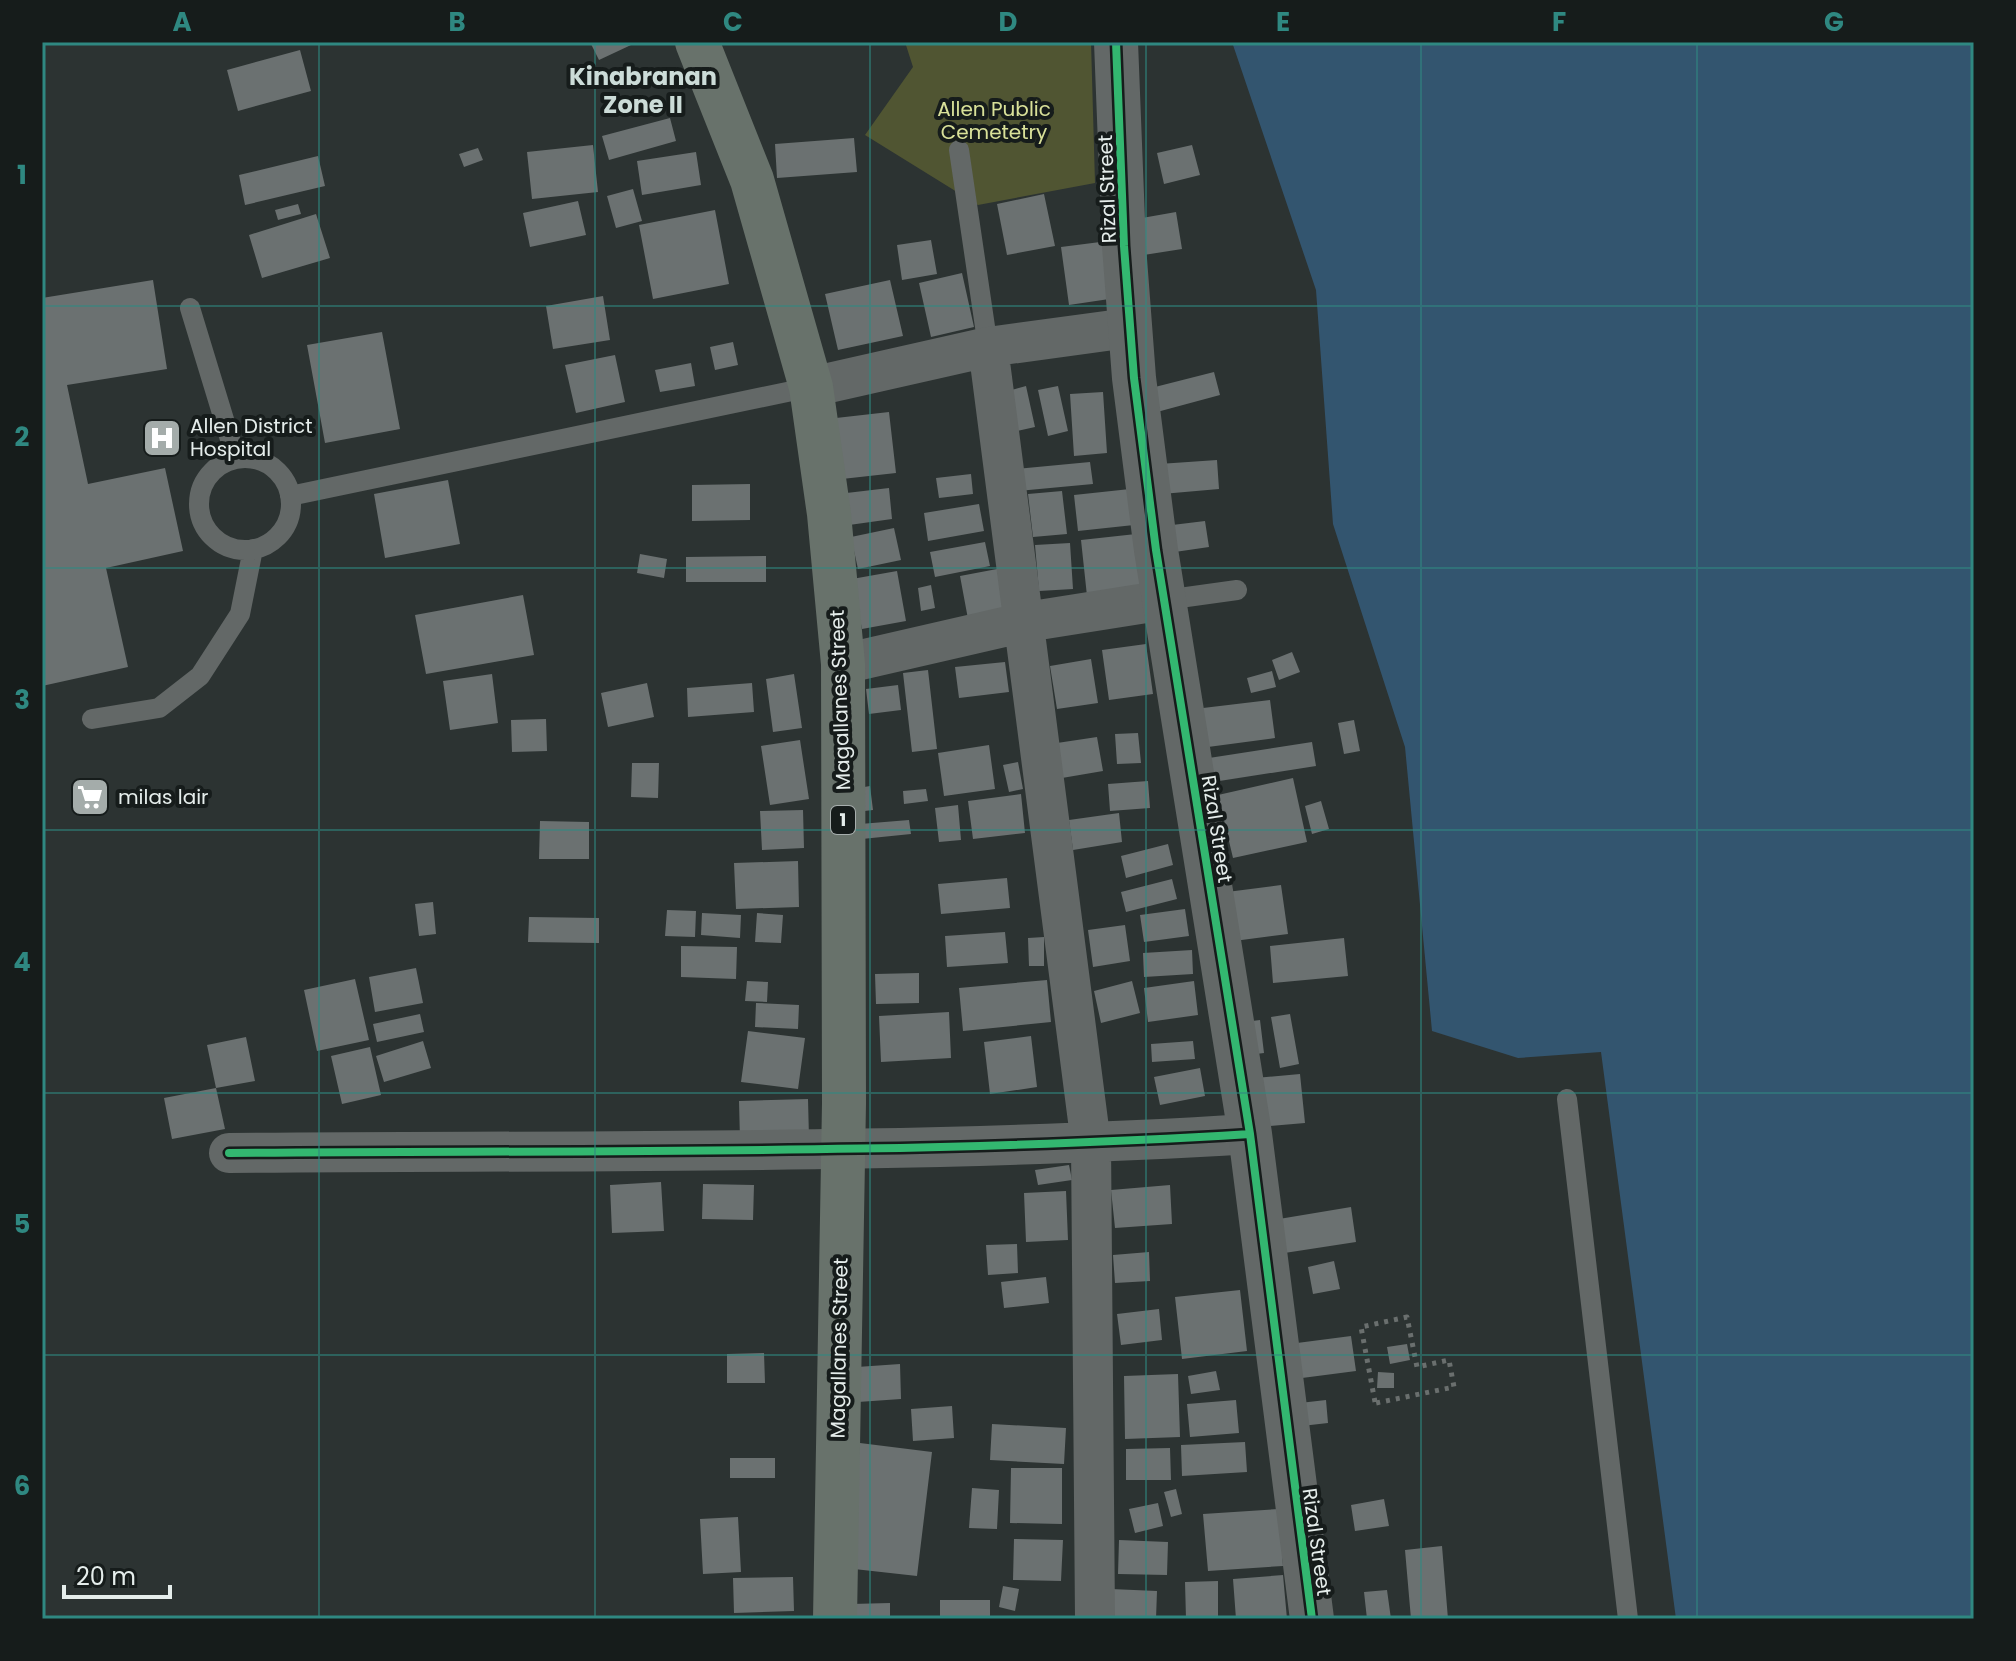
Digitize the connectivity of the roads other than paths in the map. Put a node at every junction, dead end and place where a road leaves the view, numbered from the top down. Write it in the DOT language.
graph roads {
  1 [pos="697,42"];
  2 [pos="1116,42"];
  3 [pos="959,150"];
  4 [pos="190,308"];
  5 [pos="1128,328"];
  6 [pos="988,347"];
  7 [pos="811,387"];
  8 [pos="236,459"];
  9 [pos="290,496"];
  10 [pos="253,549"];
  11 [pos="1237,590"];
  12 [pos="1165,600"];
  13 [pos="1026,622"];
  14 [pos="843,664"];
  15 [pos="92,719"];
  16 [pos="1567,1099"];
  17 [pos="1250,1134"];
  18 [pos="1091,1144"];
  19 [pos="841,1149"];
  20 [pos="229,1153"];
  21 [pos="835,1619"];
  22 [pos="1095,1619"];
  23 [pos="1312,1619"];
  24 [pos="1628,1619"];
  1 -- 7 [label="highway, Magallanes Street / 1"];
  2 -- 5 [label="street, Rizal Street"];
  3 -- 6 [label="lane"];
  4 -- 8 [label="lane"];
  5 -- 6 [label="street"];
  5 -- 12 [label="street, Rizal Street"];
  6 -- 7 [label="street"];
  6 -- 13 [label="street"];
  7 -- 9 [label="lane"];
  7 -- 14 [label="highway, Magallanes Street / 1"];
  8 -- 9 [label="lane"];
  8 -- 10 [label="lane"];
  9 -- 10 [label="lane"];
  10 -- 15 [label="lane"];
  11 -- 12 [label="lane"];
  12 -- 13 [label="street"];
  12 -- 17 [label="street, Rizal Street"];
  13 -- 14 [label="street"];
  13 -- 18 [label="street"];
  14 -- 19 [label="highway, Magallanes Street / 1"];
  16 -- 24 [label="lane"];
  17 -- 18 [label="street"];
  17 -- 23 [label="street, Rizal Street"];
  18 -- 19 [label="street"];
  18 -- 22 [label="street"];
  19 -- 20 [label="street"];
  19 -- 21 [label="highway, Magallanes Street / 1"];
}
